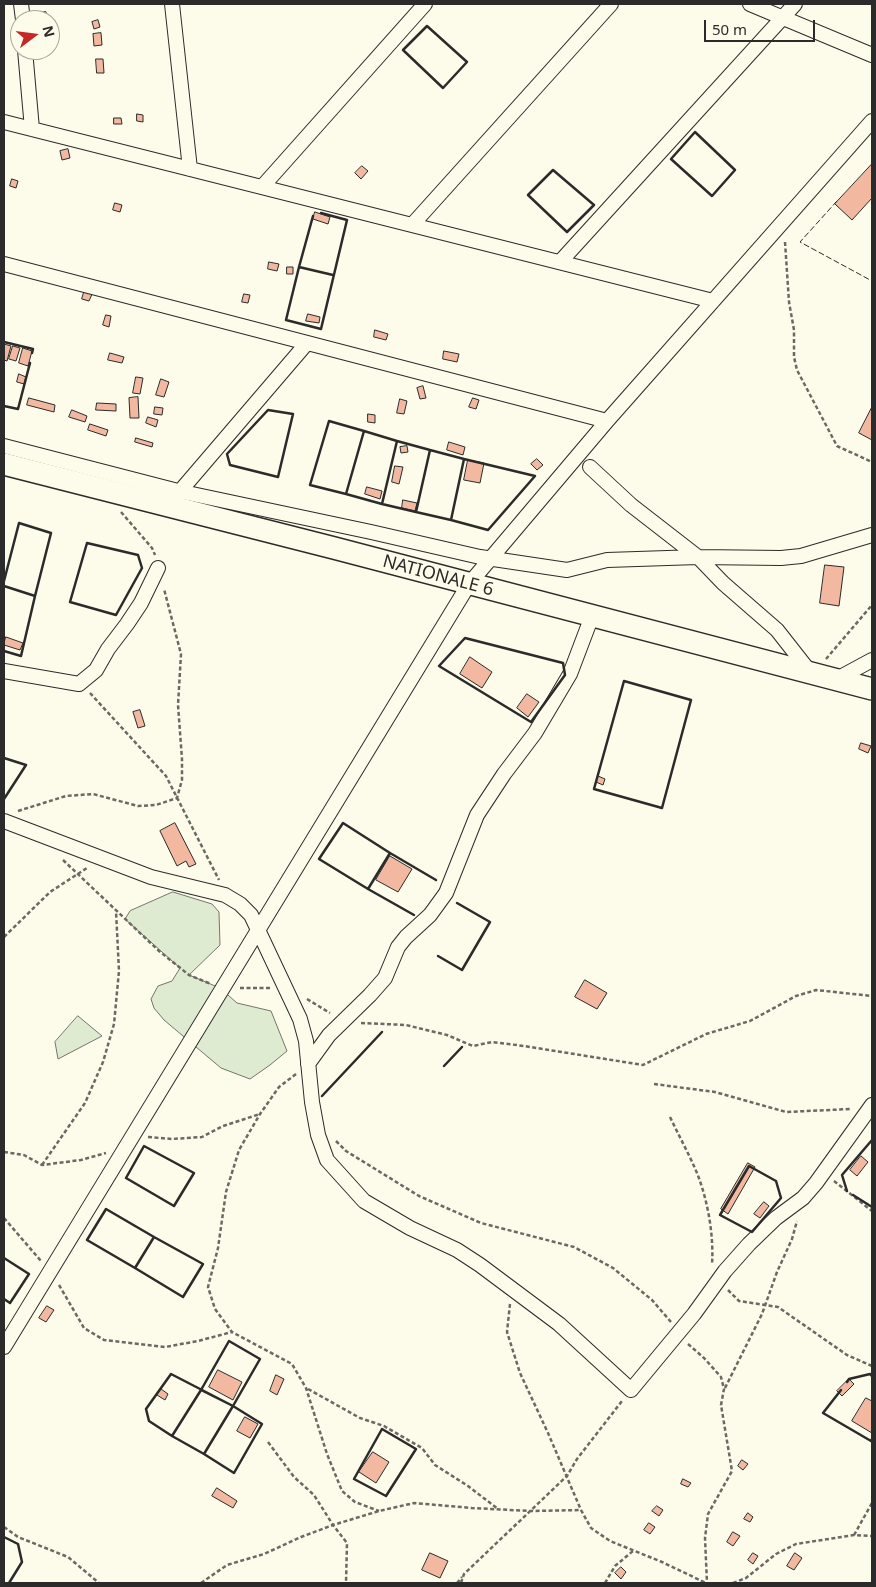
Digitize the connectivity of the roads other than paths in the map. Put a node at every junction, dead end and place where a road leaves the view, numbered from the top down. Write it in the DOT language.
graph roads {
  1 [pos="172,4"];
  2 [pos="425,4"];
  3 [pos="611,4"];
  4 [pos="750,4"];
  5 [pos="794,4"];
  6 [pos="783,17"];
  7 [pos="872,55"];
  8 [pos="26,60"];
  9 [pos="872,121"];
  10 [pos="4,122"];
  11 [pos="32,129"];
  12 [pos="190,169"];
  13 [pos="262,187"];
  14 [pos="412,225"];
  15 [pos="560,262"];
  16 [pos="4,264"];
  17 [pos="713,301"];
  18 [pos="307,343"];
  19 [pos="607,421"];
  20 [pos="4,446"];
  21 [pos="4,464"];
  22 [pos="590,467"];
  23 [pos="174,498"];
  24 [pos="872,535"];
  25 [pos="698,557"];
  26 [pos="490,559"];
  27 [pos="158,568"];
  28 [pos="469,584"];
  29 [pos="592,616"];
  30 [pos="872,660"];
  31 [pos="4,671"];
  32 [pos="811,673"];
  33 [pos="835,680"];
  34 [pos="872,689"];
  35 [pos="8,816"];
  36 [pos="258,930"];
  37 [pos="308,1064"];
  38 [pos="871,1106"];
  39 [pos="4,1347"];
  1 -- 12 [label="street"];
  2 -- 13 [label="street"];
  3 -- 14 [label="street"];
  4 -- 6 [label="street"];
  5 -- 6 [label="street"];
  6 -- 7 [label="street"];
  6 -- 15 [label="street"];
  8 -- 11 [label="street"];
  9 -- 17 [label="street"];
  10 -- 11 [label="street"];
  11 -- 12 [label="street"];
  12 -- 13 [label="street"];
  13 -- 14 [label="street"];
  14 -- 15 [label="street"];
  15 -- 17 [label="street"];
  16 -- 18 [label="street"];
  17 -- 19 [label="street"];
  18 -- 19 [label="street"];
  18 -- 23 [label="street"];
  19 -- 26 [label="street"];
  20 -- 23 [label="street"];
  21 -- 23 [label="main road, NATIONALE 6"];
  22 -- 25 [label="street"];
  23 -- 26 [label="street"];
  23 -- 28 [label="main road, NATIONALE 6"];
  24 -- 25 [label="street"];
  25 -- 26 [label="street"];
  25 -- 32 [label="street"];
  26 -- 28 [label="street"];
  27 -- 31 [label="street"];
  28 -- 29 [label="main road, NATIONALE 6"];
  28 -- 36 [label="street"];
  29 -- 32 [label="main road, NATIONALE 6"];
  29 -- 37 [label="street"];
  30 -- 33 [label="street"];
  32 -- 33 [label="main road, NATIONALE 6"];
  33 -- 34 [label="main road, NATIONALE 6"];
  35 -- 36 [label="street"];
  36 -- 37 [label="street"];
  36 -- 39 [label="street"];
  37 -- 38 [label="street"];
}
